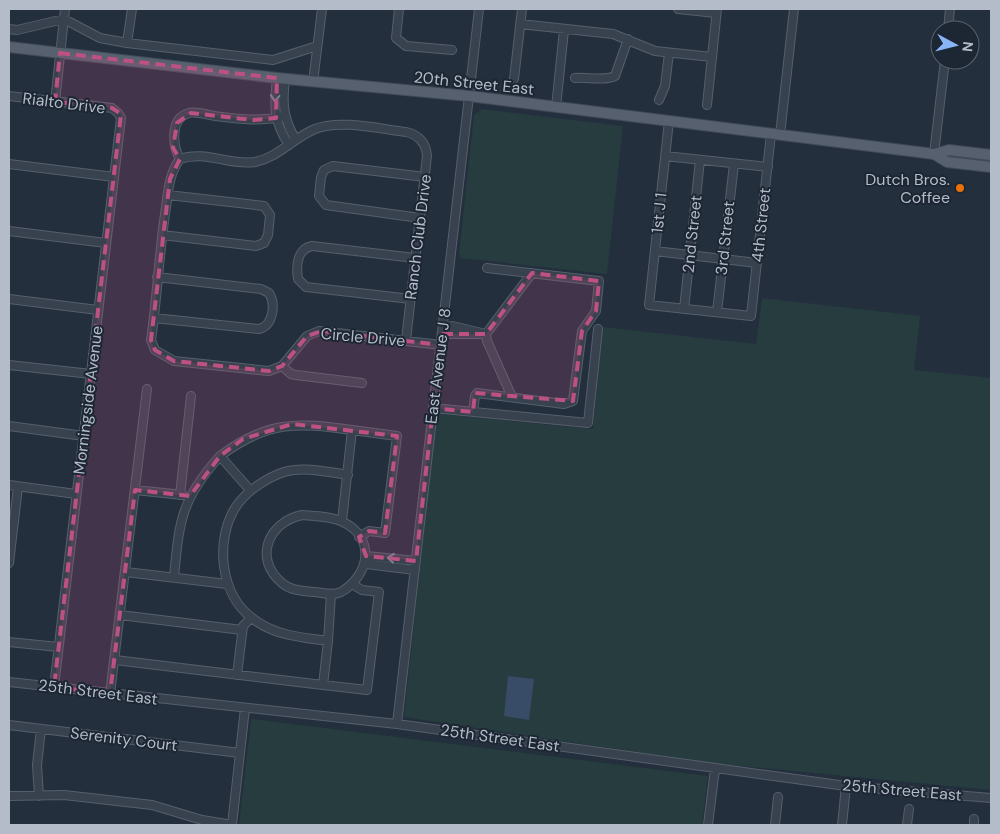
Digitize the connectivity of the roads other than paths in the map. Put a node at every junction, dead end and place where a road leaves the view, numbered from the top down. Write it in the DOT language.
graph roads {
  1 [pos="65,9"];
  2 [pos="132,9"];
  3 [pos="322,9"];
  4 [pos="399,9"];
  5 [pos="479,9"];
  6 [pos="522,9"];
  7 [pos="678,9"];
  8 [pos="794,9"];
  9 [pos="716,11"];
  10 [pos="64,19"];
  11 [pos="520,24"];
  12 [pos="9,29"];
  13 [pos="564,30"];
  14 [pos="628,38"];
  15 [pos="128,43"];
  16 [pos="317,46"];
  17 [pos="9,47"];
  18 [pos="452,50"];
  19 [pos="60,53"];
  20 [pos="669,53"];
  21 [pos="712,57"];
  22 [pos="944,70"];
  23 [pos="575,78"];
  24 [pos="281,79"];
  25 [pos="514,79"];
  26 [pos="313,82"];
  27 [pos="9,96"];
  28 [pos="468,96"];
  29 [pos="659,100"];
  30 [pos="55,102"];
  31 [pos="707,105"];
  32 [pos="556,107"];
  33 [pos="118,112"];
  34 [pos="280,117"];
  35 [pos="669,121"];
  36 [pos="776,135"];
  37 [pos="292,143"];
  38 [pos="934,154"];
  39 [pos="991,155"];
  40 [pos="665,156"];
  41 [pos="180,160"];
  42 [pos="700,160"];
  43 [pos="991,162"];
  44 [pos="9,164"];
  45 [pos="734,164"];
  46 [pos="960,164"];
  47 [pos="768,167"];
  48 [pos="991,167"];
  49 [pos="114,177"];
  50 [pos="425,177"];
  51 [pos="168,195"];
  52 [pos="420,218"];
  53 [pos="9,231"];
  54 [pos="162,235"];
  55 [pos="106,243"];
  56 [pos="655,251"];
  57 [pos="690,255"];
  58 [pos="415,258"];
  59 [pos="723,259"];
  60 [pos="757,263"];
  61 [pos="487,268"];
  62 [pos="532,273"];
  63 [pos="157,277"];
  64 [pos="9,299"];
  65 [pos="411,299"];
  66 [pos="684,309"];
  67 [pos="98,310"];
  68 [pos="717,312"];
  69 [pos="154,318"];
  70 [pos="444,324"];
  71 [pos="598,329"];
  72 [pos="443,334"];
  73 [pos="486,334"];
  74 [pos="406,340"];
  75 [pos="441,345"];
  76 [pos="9,365"];
  77 [pos="282,366"];
  78 [pos="91,374"];
  79 [pos="362,383"];
  80 [pos="147,389"];
  81 [pos="191,396"];
  82 [pos="512,397"];
  83 [pos="433,408"];
  84 [pos="473,412"];
  85 [pos="9,426"];
  86 [pos="352,430"];
  87 [pos="84,436"];
  88 [pos="220,456"];
  89 [pos="348,475"];
  90 [pos="9,485"];
  91 [pos="18,487"];
  92 [pos="135,490"];
  93 [pos="250,490"];
  94 [pos="76,494"];
  95 [pos="180,495"];
  96 [pos="190,496"];
  97 [pos="342,521"];
  98 [pos="359,536"];
  99 [pos="366,560"];
  100 [pos="416,561"];
  101 [pos="9,563"];
  102 [pos="415,570"];
  103 [pos="126,572"];
  104 [pos="174,577"];
  105 [pos="227,584"];
  106 [pos="352,584"];
  107 [pos="331,594"];
  108 [pos="120,615"];
  109 [pos="251,618"];
  110 [pos="242,630"];
  111 [pos="328,641"];
  112 [pos="9,642"];
  113 [pos="58,647"];
  114 [pos="115,660"];
  115 [pos="237,675"];
  116 [pos="9,682"];
  117 [pos="322,685"];
  118 [pos="54,687"];
  119 [pos="110,694"];
  120 [pos="245,708"];
  121 [pos="397,724"];
  122 [pos="9,725"];
  123 [pos="41,729"];
  124 [pos="240,753"];
  125 [pos="715,769"];
  126 [pos="846,786"];
  127 [pos="9,796"];
  128 [pos="39,796"];
  129 [pos="778,797"];
  130 [pos="991,798"];
  131 [pos="909,809"];
  132 [pos="232,825"];
  133 [pos="708,825"];
  134 [pos="775,825"];
  135 [pos="842,825"];
  136 [pos="907,825"];
  1 -- 10 [label="street"];
  2 -- 15 [label="street"];
  3 -- 16 [label="street"];
  4 -- 18 [label="street"];
  5 -- 28 [label="street, East Avenue J 8"];
  6 -- 11 [label="street"];
  7 -- 9 [label="street"];
  8 -- 36 [label="street, 4th Street"];
  9 -- 21 [label="street"];
  10 -- 12 [label="street"];
  10 -- 15 [label="street"];
  10 -- 19 [label="street"];
  11 -- 13 [label="street"];
  11 -- 25 [label="street"];
  13 -- 14 [label="street"];
  13 -- 32 [label="street"];
  14 -- 20 [label="street"];
  14 -- 23 [label="street"];
  15 -- 16 [label="street"];
  16 -- 26 [label="street"];
  17 -- 19 [label="main road, 20th Street East"];
  19 -- 24 [label="main road, 20th Street East"];
  19 -- 30 [label="street"];
  20 -- 21 [label="street"];
  20 -- 29 [label="street"];
  21 -- 31 [label="street"];
  22 -- 38 [label="street"];
  24 -- 26 [label="main road, 20th Street East"];
  24 -- 34 [label="street"];
  26 -- 28 [label="main road, 20th Street East"];
  27 -- 30 [label="street, Rialto Drive"];
  28 -- 32 [label="main road, 20th Street East"];
  28 -- 70 [label="street, East Avenue J 8"];
  30 -- 33 [label="street, Rialto Drive"];
  32 -- 35 [label="main road, 20th Street East"];
  33 -- 49 [label="street, Morningside Avenue"];
  34 -- 37 [label="street"];
  34 -- 41 [label="street"];
  35 -- 36 [label="main road, 20th Street East"];
  35 -- 40 [label="street, 1st J 1"];
  36 -- 38 [label="main road, 20th Street East"];
  36 -- 47 [label="street, 4th Street"];
  37 -- 41 [label="street"];
  37 -- 50 [label="street, Ranch Club Drive"];
  38 -- 39 [label="main road, 20th Street East"];
  38 -- 46 [label="main road, 20th Street East"];
  40 -- 42 [label="street"];
  40 -- 56 [label="street, 1st J 1"];
  41 -- 51 [label="street"];
  42 -- 45 [label="street"];
  42 -- 57 [label="street, 2nd Street"];
  43 -- 46 [label="main road"];
  44 -- 49 [label="street"];
  45 -- 47 [label="street"];
  45 -- 59 [label="street, 3rd Street"];
  46 -- 48 [label="main road, 20th Street East"];
  47 -- 60 [label="street, 4th Street"];
  49 -- 55 [label="street, Morningside Avenue"];
  50 -- 52 [label="street, Ranch Club Drive"];
  50 -- 52 [label="street"];
  51 -- 54 [label="street"];
  51 -- 54 [label="street"];
  52 -- 58 [label="street, Ranch Club Drive"];
  53 -- 55 [label="street"];
  54 -- 63 [label="street"];
  55 -- 67 [label="street, Morningside Avenue"];
  56 -- 57 [label="street"];
  56 -- 66 [label="street, 1st J 1"];
  57 -- 59 [label="street"];
  57 -- 66 [label="street, 2nd Street"];
  58 -- 65 [label="street, Ranch Club Drive"];
  58 -- 65 [label="street"];
  59 -- 60 [label="street"];
  59 -- 68 [label="street, 3rd Street"];
  60 -- 68 [label="street, 4th Street"];
  61 -- 62 [label="street"];
  62 -- 73 [label="street"];
  62 -- 82 [label="street"];
  63 -- 69 [label="street"];
  63 -- 69 [label="street"];
  64 -- 67 [label="street"];
  65 -- 74 [label="street, Ranch Club Drive"];
  66 -- 68 [label="street"];
  67 -- 78 [label="street, Morningside Avenue"];
  69 -- 77 [label="street"];
  70 -- 72 [label="street, East Avenue J 8"];
  70 -- 73 [label="street"];
  71 -- 84 [label="street"];
  72 -- 73 [label="street"];
  72 -- 75 [label="street, East Avenue J 8"];
  73 -- 82 [label="street"];
  74 -- 75 [label="street, Circle Drive"];
  74 -- 77 [label="street, Circle Drive"];
  75 -- 83 [label="street, East Avenue J 8"];
  76 -- 78 [label="street"];
  77 -- 79 [label="street"];
  78 -- 87 [label="street, Morningside Avenue"];
  80 -- 92 [label="street"];
  81 -- 95 [label="street"];
  82 -- 84 [label="street"];
  83 -- 84 [label="street"];
  83 -- 100 [label="street, East Avenue J 8"];
  85 -- 87 [label="street"];
  86 -- 88 [label="street"];
  86 -- 89 [label="street"];
  86 -- 98 [label="street"];
  87 -- 94 [label="street, Morningside Avenue"];
  88 -- 93 [label="street"];
  88 -- 96 [label="street"];
  89 -- 93 [label="street"];
  89 -- 97 [label="street"];
  90 -- 91 [label="street"];
  91 -- 94 [label="street"];
  91 -- 101 [label="street"];
  92 -- 95 [label="street"];
  92 -- 103 [label="street"];
  93 -- 105 [label="street"];
  94 -- 113 [label="street, Morningside Avenue"];
  95 -- 96 [label="street"];
  96 -- 104 [label="street"];
  97 -- 98 [label="street"];
  97 -- 107 [label="street"];
  98 -- 99 [label="street"];
  100 -- 99 [label="street, one-way"];
  99 -- 102 [label="street"];
  99 -- 106 [label="street"];
  100 -- 102 [label="street, East Avenue J 8"];
  102 -- 121 [label="street, East Avenue J 8"];
  103 -- 104 [label="street"];
  103 -- 108 [label="street"];
  104 -- 105 [label="street"];
  105 -- 109 [label="street"];
  106 -- 107 [label="street"];
  106 -- 117 [label="street"];
  107 -- 111 [label="street"];
  108 -- 110 [label="street"];
  108 -- 114 [label="street"];
  109 -- 110 [label="street"];
  109 -- 111 [label="street"];
  110 -- 115 [label="street"];
  111 -- 117 [label="street"];
  112 -- 113 [label="street"];
  113 -- 118 [label="street, Morningside Avenue"];
  114 -- 115 [label="street"];
  114 -- 119 [label="street"];
  115 -- 117 [label="street"];
  116 -- 118 [label="street, 25th Street East"];
  118 -- 119 [label="street, 25th Street East"];
  119 -- 120 [label="street, 25th Street East"];
  120 -- 121 [label="street, 25th Street East"];
  120 -- 124 [label="street"];
  121 -- 125 [label="street, 25th Street East"];
  122 -- 123 [label="street, Serenity Court"];
  123 -- 124 [label="street, Serenity Court"];
  123 -- 128 [label="street"];
  124 -- 132 [label="street"];
  125 -- 126 [label="street, 25th Street East"];
  125 -- 133 [label="street"];
  126 -- 130 [label="street, 25th Street East"];
  126 -- 135 [label="street"];
  127 -- 128 [label="street"];
  128 -- 132 [label="street"];
  129 -- 134 [label="street"];
  131 -- 136 [label="street"];
}
